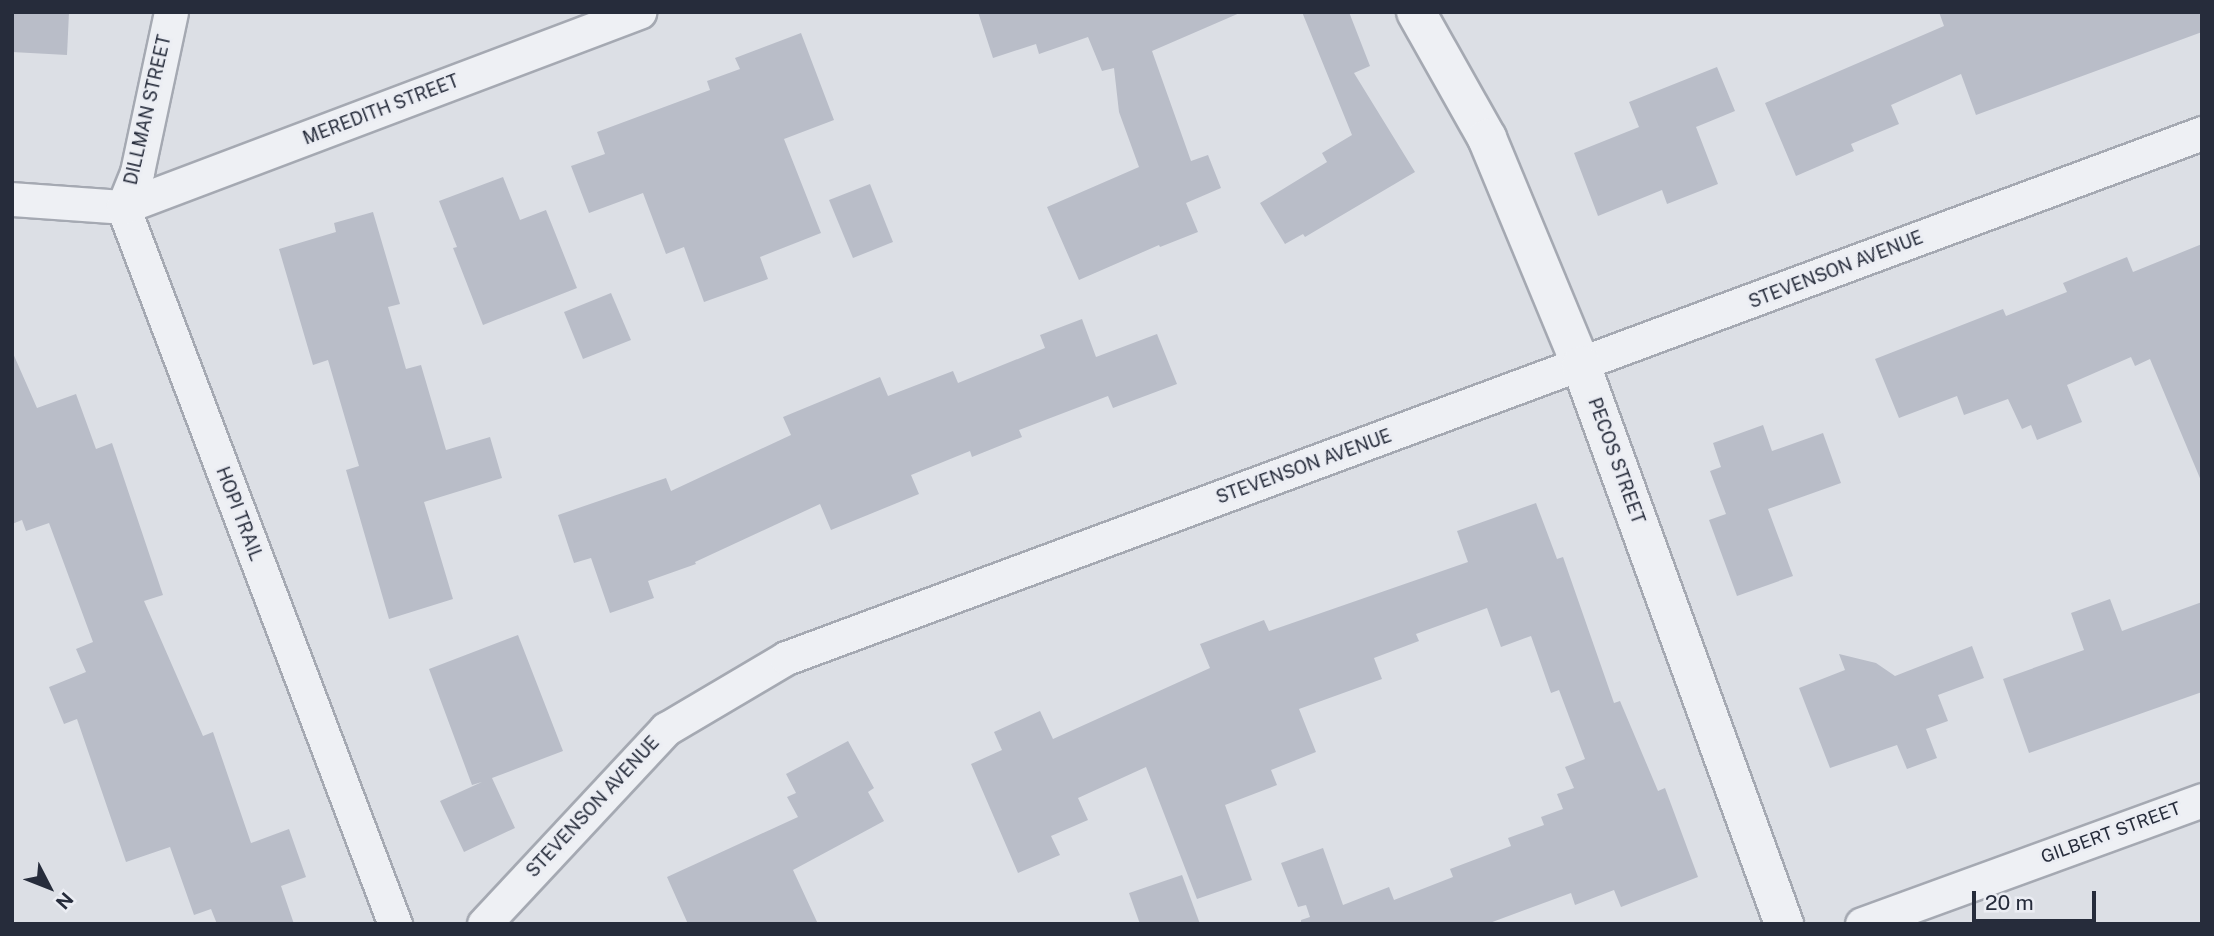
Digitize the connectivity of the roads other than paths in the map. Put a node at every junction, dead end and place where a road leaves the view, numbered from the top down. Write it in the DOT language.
graph roads {
  1 [pos="171,12"];
  2 [pos="639,12"];
  3 [pos="1416,12"];
  4 [pos="2202,133"];
  5 [pos="12,199"];
  6 [pos="123,207"];
  7 [pos="1581,365"];
  8 [pos="2202,800"];
  9 [pos="395,924"];
  10 [pos="484,924"];
  11 [pos="1784,924"];
  12 [pos="1862,924"];
  1 -- 6 [label="street, DILLMAN STREET"];
  2 -- 6 [label="street, MEREDITH STREET"];
  3 -- 7 [label="street, PECOS STREET"];
  4 -- 7 [label="street, STEVENSON AVENUE"];
  5 -- 6 [label="street"];
  6 -- 9 [label="street, HOPI TRAIL"];
  7 -- 10 [label="street, STEVENSON AVENUE"];
  7 -- 11 [label="street, PECOS STREET"];
  8 -- 12 [label="street, GILBERT STREET"];
}
